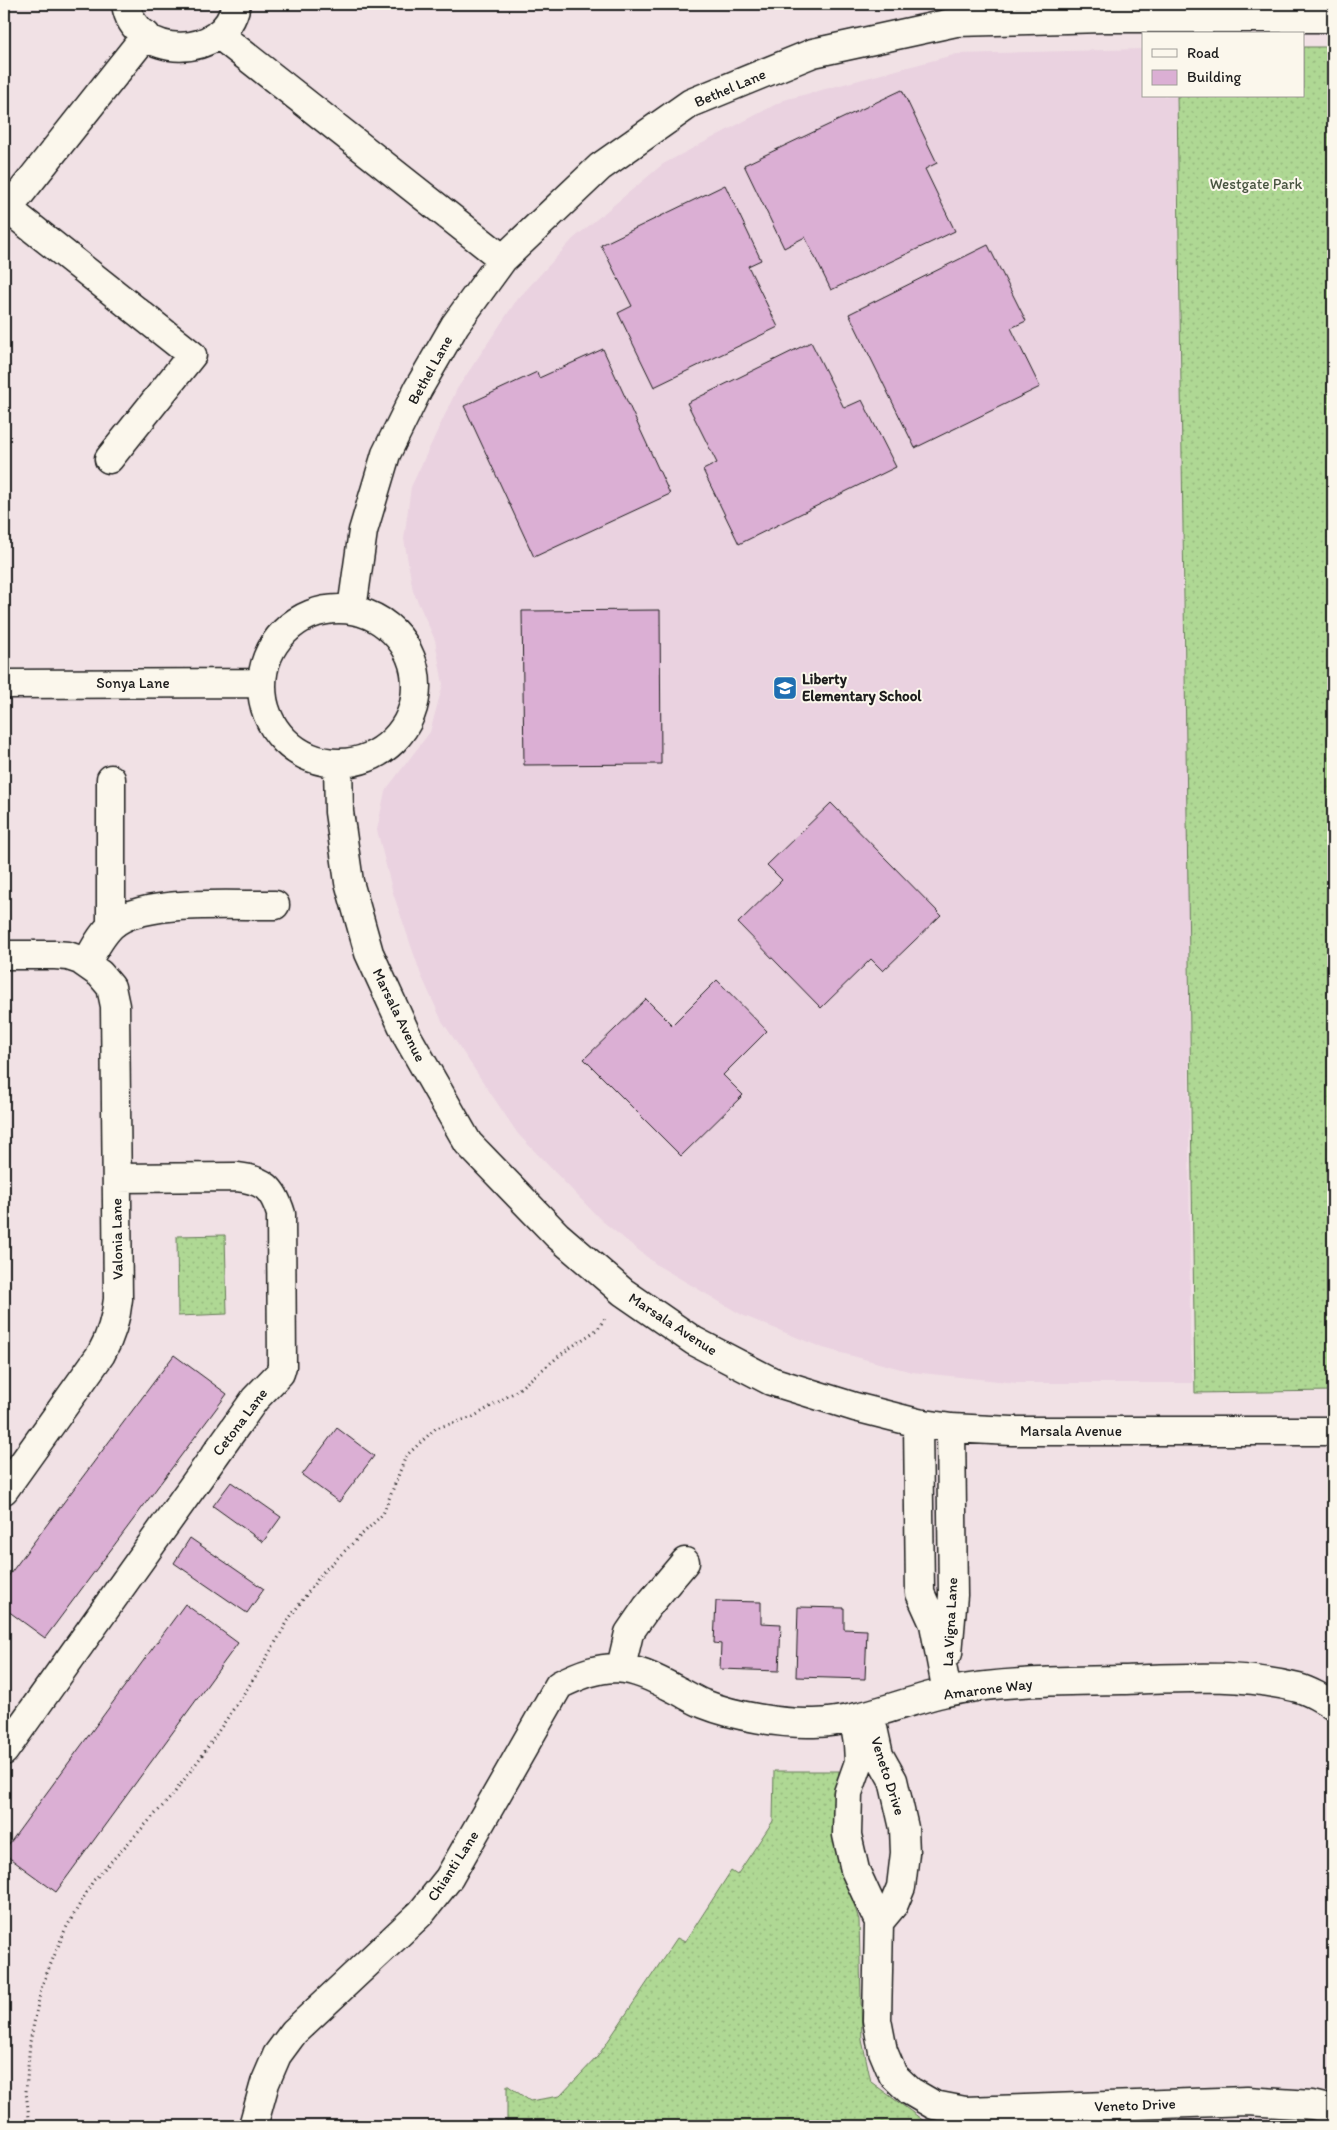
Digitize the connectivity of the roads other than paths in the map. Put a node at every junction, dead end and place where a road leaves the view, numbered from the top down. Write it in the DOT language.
graph roads {
  1 [pos="126,4"];
  2 [pos="236,4"];
  3 [pos="1104,11"];
  4 [pos="1333,18"];
  5 [pos="218,34"];
  6 [pos="146,35"];
  7 [pos="6,212"];
  8 [pos="502,259"];
  9 [pos="109,459"];
  10 [pos="352,609"];
  11 [pos="262,683"];
  12 [pos="4,684"];
  13 [pos="338,763"];
  14 [pos="111,779"];
  15 [pos="275,906"];
  16 [pos="111,926"];
  17 [pos="4,955"];
  18 [pos="86,964"];
  19 [pos="117,1178"];
  20 [pos="918,1423"];
  21 [pos="952,1428"];
  22 [pos="1333,1431"];
  23 [pos="4,1490"];
  24 [pos="685,1562"];
  25 [pos="621,1667"];
  26 [pos="947,1692"];
  27 [pos="1333,1706"];
  28 [pos="862,1716"];
  29 [pos="4,1751"];
  30 [pos="880,1922"];
  31 [pos="1333,2110"];
  32 [pos="253,2126"];
  1 -- 6 [label="street"];
  2 -- 5 [label="street"];
  3 -- 4 [label="street, Bethel Lane"];
  3 -- 8 [label="street, Bethel Lane"];
  5 -- 6 [label="street"];
  5 -- 8 [label="street"];
  6 -- 7 [label="street"];
  7 -- 9 [label="street"];
  8 -- 10 [label="street, Bethel Lane"];
  10 -- 11 [label="street"];
  10 -- 13 [label="street"];
  11 -- 12 [label="street, Sonya Lane"];
  11 -- 13 [label="street"];
  13 -- 20 [label="street, Marsala Avenue"];
  14 -- 16 [label="street"];
  15 -- 16 [label="street"];
  16 -- 18 [label="street"];
  17 -- 18 [label="street"];
  18 -- 19 [label="street, Valonia Lane"];
  19 -- 23 [label="street, Valonia Lane"];
  19 -- 29 [label="street, Cetona Lane"];
  20 -- 21 [label="street, Marsala Avenue"];
  20 -- 26 [label="street, La Vigna Lane"];
  21 -- 22 [label="street, Marsala Avenue"];
  21 -- 26 [label="street, La Vigna Lane"];
  24 -- 25 [label="street"];
  25 -- 28 [label="street, Amarone Way"];
  25 -- 32 [label="street, Chianti Lane"];
  26 -- 27 [label="street, Amarone Way"];
  26 -- 28 [label="street, Amarone Way"];
  28 -- 30 [label="street, Veneto Drive"];
  28 -- 30 [label="street, Veneto Drive"];
  30 -- 31 [label="street, Veneto Drive"];
}
